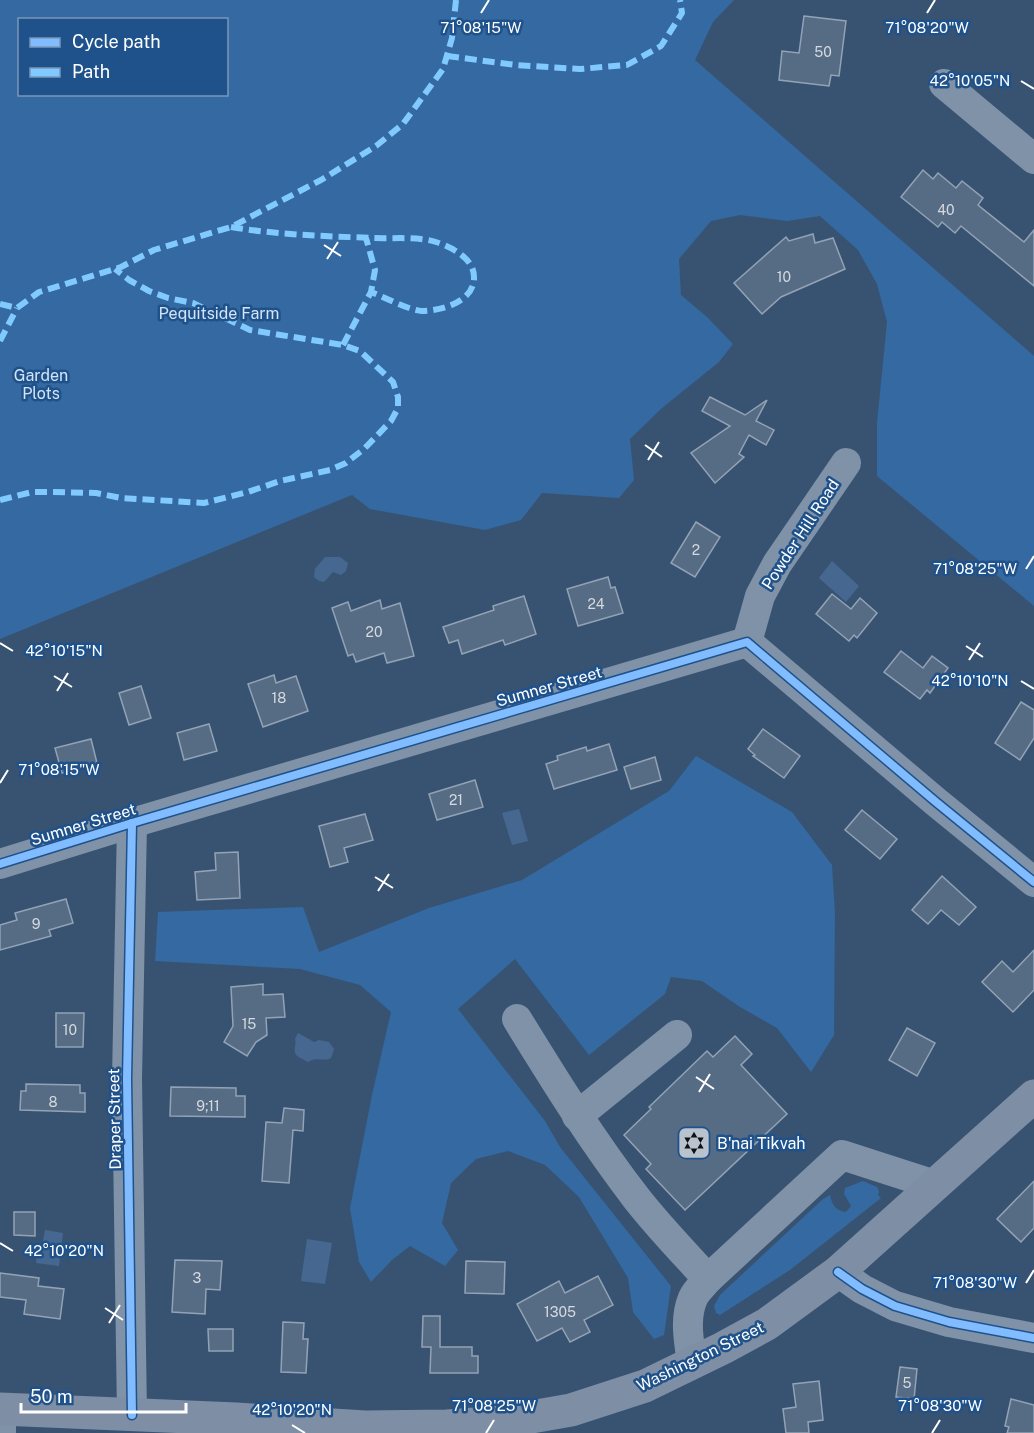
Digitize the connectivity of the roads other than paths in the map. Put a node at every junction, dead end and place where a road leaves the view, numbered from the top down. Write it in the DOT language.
graph roads {
  1 [pos="944,84"];
  2 [pos="1034,159"];
  3 [pos="846,463"];
  4 [pos="747,642"];
  5 [pos="132,823"];
  6 [pos="0,864"];
  7 [pos="1034,882"];
  8 [pos="517,1019"];
  9 [pos="676,1035"];
  10 [pos="1034,1096"];
  11 [pos="577,1116"];
  12 [pos="935,1185"];
  13 [pos="838,1272"];
  14 [pos="708,1279"];
  15 [pos="1034,1338"];
  16 [pos="692,1363"];
  17 [pos="132,1415"];
  18 [pos="1,1417"];
  19 [pos="447,1429"];
  1 -- 2 [label="street"];
  3 -- 4 [label="street, Powder Hill Road"];
  4 -- 5 [label="street, Sumner Street"];
  4 -- 7 [label="street"];
  5 -- 6 [label="street, Sumner Street"];
  5 -- 17 [label="street, Draper Street"];
  8 -- 11 [label="street"];
  9 -- 11 [label="street"];
  10 -- 12 [label="main road, Washington Street"];
  11 -- 14 [label="street"];
  12 -- 13 [label="main road, Washington Street"];
  12 -- 14 [label="street"];
  13 -- 15 [label="street"];
  13 -- 16 [label="main road, Washington Street"];
  14 -- 16 [label="street"];
  16 -- 19 [label="main road, Washington Street"];
  17 -- 18 [label="main road, Washington Street"];
  17 -- 19 [label="main road, Washington Street"];
}
